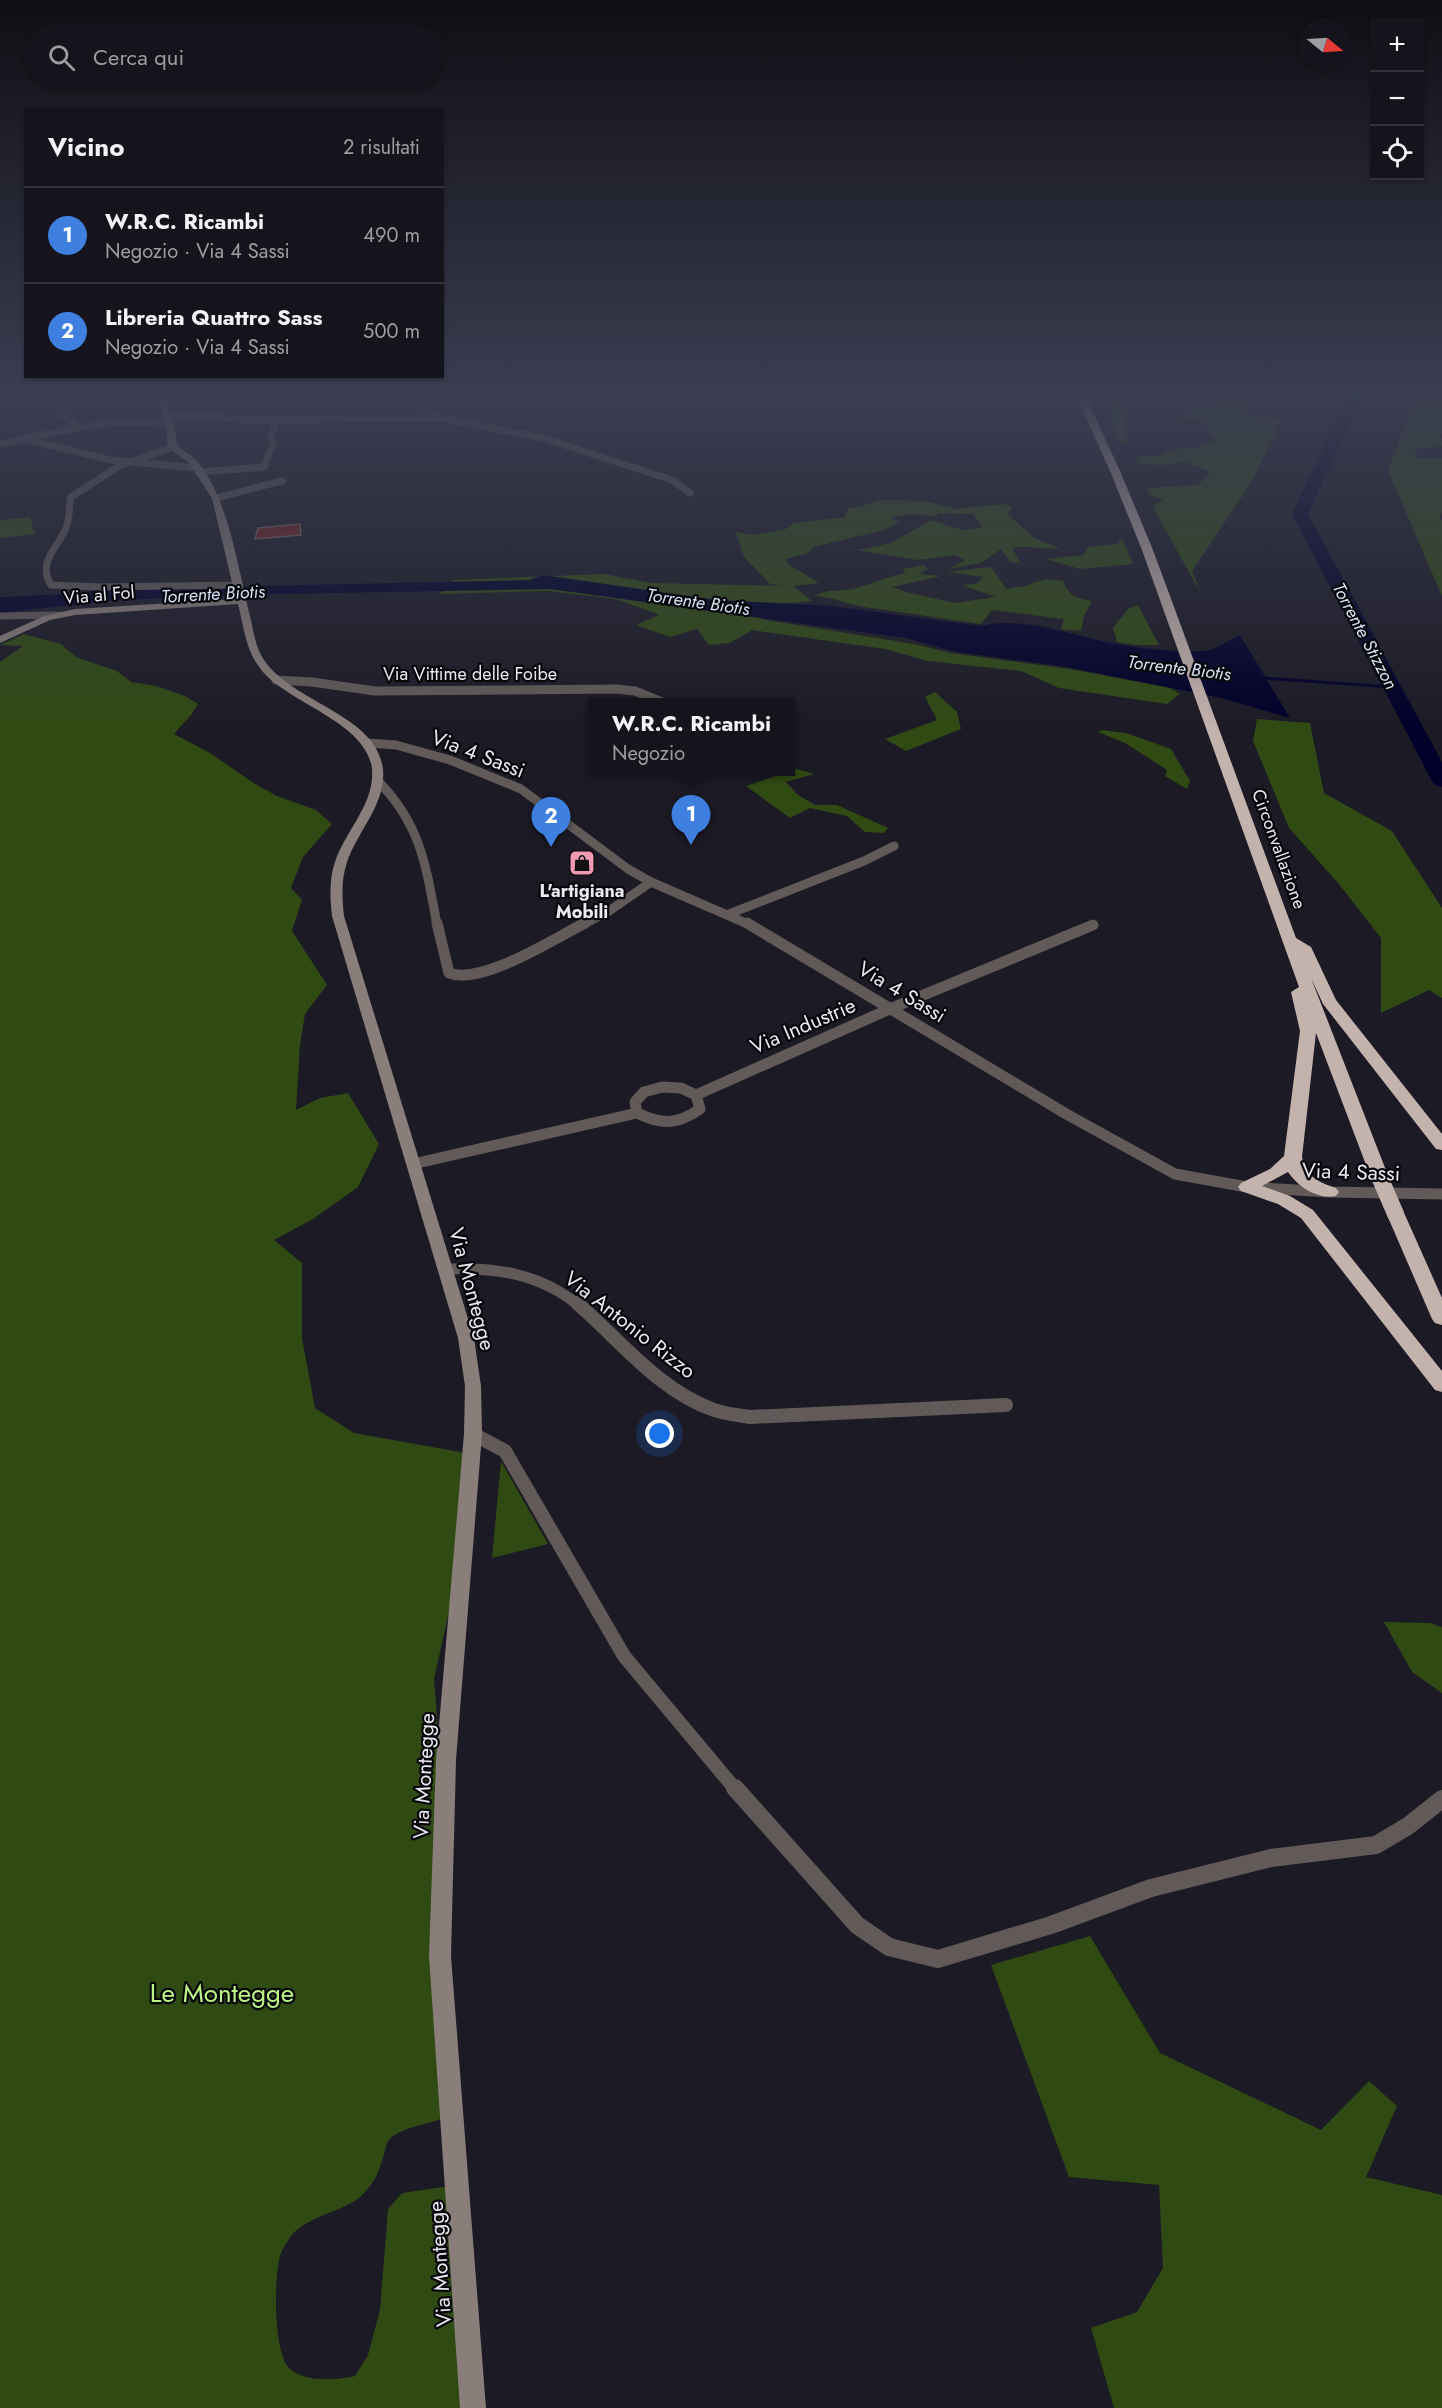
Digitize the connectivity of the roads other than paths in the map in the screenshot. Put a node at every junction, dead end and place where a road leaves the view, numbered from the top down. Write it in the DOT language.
graph roads {
  1 [pos="70,505"];
  2 [pos="218,505"];
  3 [pos="1131,505"];
  4 [pos="241,592"];
  5 [pos="58,615"];
  6 [pos="0,616"];
  7 [pos="0,640"];
  8 [pos="276,680"];
  9 [pos="652,698"];
  10 [pos="366,743"];
  11 [pos="377,780"];
  12 [pos="894,846"];
  13 [pos="651,882"];
  14 [pos="729,914"];
  15 [pos="1093,925"];
  16 [pos="1290,939"];
  17 [pos="892,1008"];
  18 [pos="696,1095"];
  19 [pos="638,1113"];
  20 [pos="1442,1145"];
  21 [pos="1293,1157"];
  22 [pos="413,1164"];
  23 [pos="1247,1187"];
  24 [pos="1330,1192"];
  25 [pos="1442,1194"];
  26 [pos="1307,1214"];
  27 [pos="445,1269"];
  28 [pos="1442,1319"];
  29 [pos="1442,1385"];
  30 [pos="1006,1405"];
  31 [pos="473,1434"];
  32 [pos="1442,1799"];
  33 [pos="473,2408"];
  1 -- 4 [label="street"];
  2 -- 4 [label="street"];
  3 -- 16 [label="highway, Circonvallazione"];
  4 -- 5 [label="street, Via al Fol"];
  4 -- 8 [label="street"];
  5 -- 6 [label="street"];
  5 -- 7 [label="street, Via al Fol"];
  8 -- 9 [label="street, Via Vittime delle Foibe"];
  8 -- 10 [label="street"];
  10 -- 11 [label="street"];
  10 -- 13 [label="street, Via 4 Sassi"];
  11 -- 13 [label="street"];
  11 -- 22 [label="street, Via Montegge"];
  12 -- 14 [label="street"];
  13 -- 14 [label="street, Via 4 Sassi"];
  14 -- 17 [label="street, Via 4 Sassi"];
  15 -- 17 [label="street, Via Industrie"];
  16 -- 20 [label="highway"];
  16 -- 21 [label="highway"];
  16 -- 28 [label="highway, Circonvallazione, bridge"];
  17 -- 18 [label="street, Via Industrie"];
  17 -- 23 [label="street, Via 4 Sassi"];
  18 -- 19 [label="street"];
  18 -- 19 [label="street"];
  19 -- 22 [label="street"];
  21 -- 23 [label="highway"];
  21 -- 24 [label="highway"];
  22 -- 27 [label="street, Via Montegge"];
  23 -- 24 [label="street, Via 4 Sassi"];
  23 -- 26 [label="highway"];
  24 -- 25 [label="street, Via 4 Sassi"];
  24 -- 26 [label="highway"];
  26 -- 29 [label="highway"];
  27 -- 30 [label="street, Via Antonio Rizzo"];
  27 -- 31 [label="street, Via Montegge"];
  31 -- 32 [label="street"];
  31 -- 33 [label="street, Via Montegge"];
}
